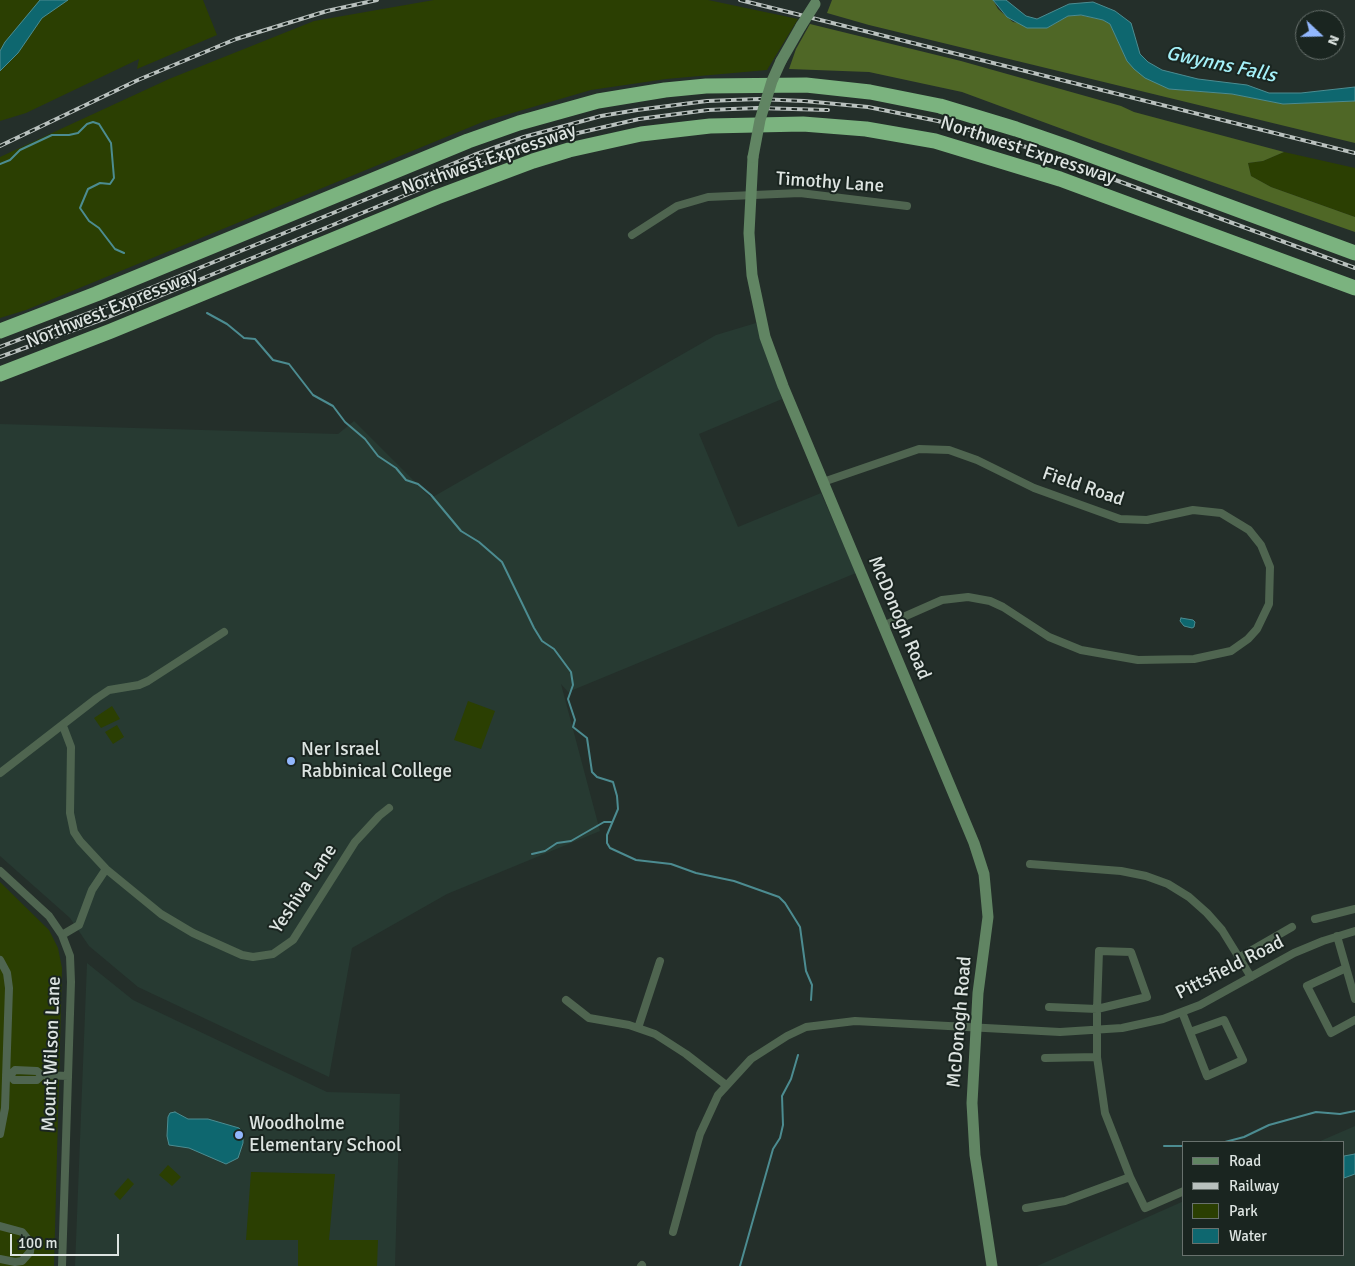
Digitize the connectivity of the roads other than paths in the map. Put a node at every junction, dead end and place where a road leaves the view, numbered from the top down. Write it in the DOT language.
graph roads {
  1 [pos="817,2"];
  2 [pos="750,195"];
  3 [pos="907,206"];
  4 [pos="632,235"];
  5 [pos="1355,253"];
  6 [pos="1355,288"];
  7 [pos="0,331"];
  8 [pos="0,374"];
  9 [pos="823,482"];
  10 [pos="883,626"];
  11 [pos="224,632"];
  12 [pos="62,726"];
  13 [pos="0,773"];
  14 [pos="389,808"];
  15 [pos="1030,864"];
  16 [pos="106,869"];
  17 [pos="0,871"];
  18 [pos="1355,909"];
  19 [pos="1315,919"];
  20 [pos="1292,927"];
  21 [pos="1355,931"];
  22 [pos="62,935"];
  23 [pos="1337,936"];
  24 [pos="1240,958"];
  25 [pos="0,960"];
  26 [pos="660,961"];
  27 [pos="1346,968"];
  28 [pos="1252,977"];
  29 [pos="1355,999"];
  30 [pos="566,1000"];
  31 [pos="1050,1007"];
  32 [pos="1097,1009"];
  33 [pos="1182,1012"];
  34 [pos="4,1013"];
  35 [pos="1355,1020"];
  36 [pos="976,1027"];
  37 [pos="638,1028"];
  38 [pos="1098,1031"];
  39 [pos="1190,1032"];
  40 [pos="1097,1057"];
  41 [pos="1045,1058"];
  42 [pos="5,1074"];
  43 [pos="68,1076"];
  44 [pos="726,1085"];
  45 [pos="0,1134"];
  46 [pos="1130,1176"];
  47 [pos="1182,1192"];
  48 [pos="1026,1208"];
  49 [pos="0,1226"];
  50 [pos="673,1232"];
  51 [pos="0,1259"];
  52 [pos="62,1266"];
  53 [pos="992,1266"];
  1 -- 2 [label="main road, McDonogh Road, bridge"];
  2 -- 3 [label="street, Timothy Lane"];
  2 -- 4 [label="street, Timothy Lane"];
  2 -- 9 [label="main road, McDonogh Road"];
  5 -- 7 [label="highway, Northwest Expressway"];
  6 -- 8 [label="highway, Northwest Expressway"];
  9 -- 10 [label="main road, McDonogh Road"];
  9 -- 10 [label="street, Field Road"];
  10 -- 36 [label="main road, McDonogh Road"];
  11 -- 12 [label="street"];
  12 -- 13 [label="street"];
  12 -- 16 [label="street, Yeshiva Lane"];
  14 -- 16 [label="street, Yeshiva Lane"];
  15 -- 24 [label="street"];
  16 -- 22 [label="street"];
  17 -- 22 [label="street, Mount Wilson Lane"];
  18 -- 19 [label="street"];
  20 -- 24 [label="street"];
  21 -- 23 [label="street, Pittsfield Road"];
  22 -- 43 [label="street, Mount Wilson Lane"];
  23 -- 27 [label="street"];
  23 -- 28 [label="street, Pittsfield Road"];
  24 -- 28 [label="street"];
  25 -- 34 [label="street"];
  26 -- 37 [label="street"];
  27 -- 29 [label="street"];
  27 -- 35 [label="street"];
  28 -- 33 [label="street, Pittsfield Road"];
  30 -- 37 [label="street"];
  31 -- 32 [label="street"];
  32 -- 32 [label="street"];
  32 -- 38 [label="street"];
  33 -- 38 [label="street, Pittsfield Road"];
  33 -- 39 [label="street"];
  34 -- 42 [label="street"];
  36 -- 38 [label="street, Pittsfield Road"];
  36 -- 44 [label="street, Pittsfield Road"];
  36 -- 53 [label="main road, McDonogh Road"];
  37 -- 44 [label="street"];
  38 -- 40 [label="street"];
  39 -- 39 [label="street"];
  40 -- 41 [label="street"];
  40 -- 46 [label="street"];
  42 -- 43 [label="street"];
  42 -- 45 [label="street"];
  43 -- 52 [label="street, Mount Wilson Lane"];
  44 -- 50 [label="street, Pittsfield Road"];
  46 -- 47 [label="street"];
  46 -- 48 [label="street"];
  49 -- 51 [label="street"];
}
